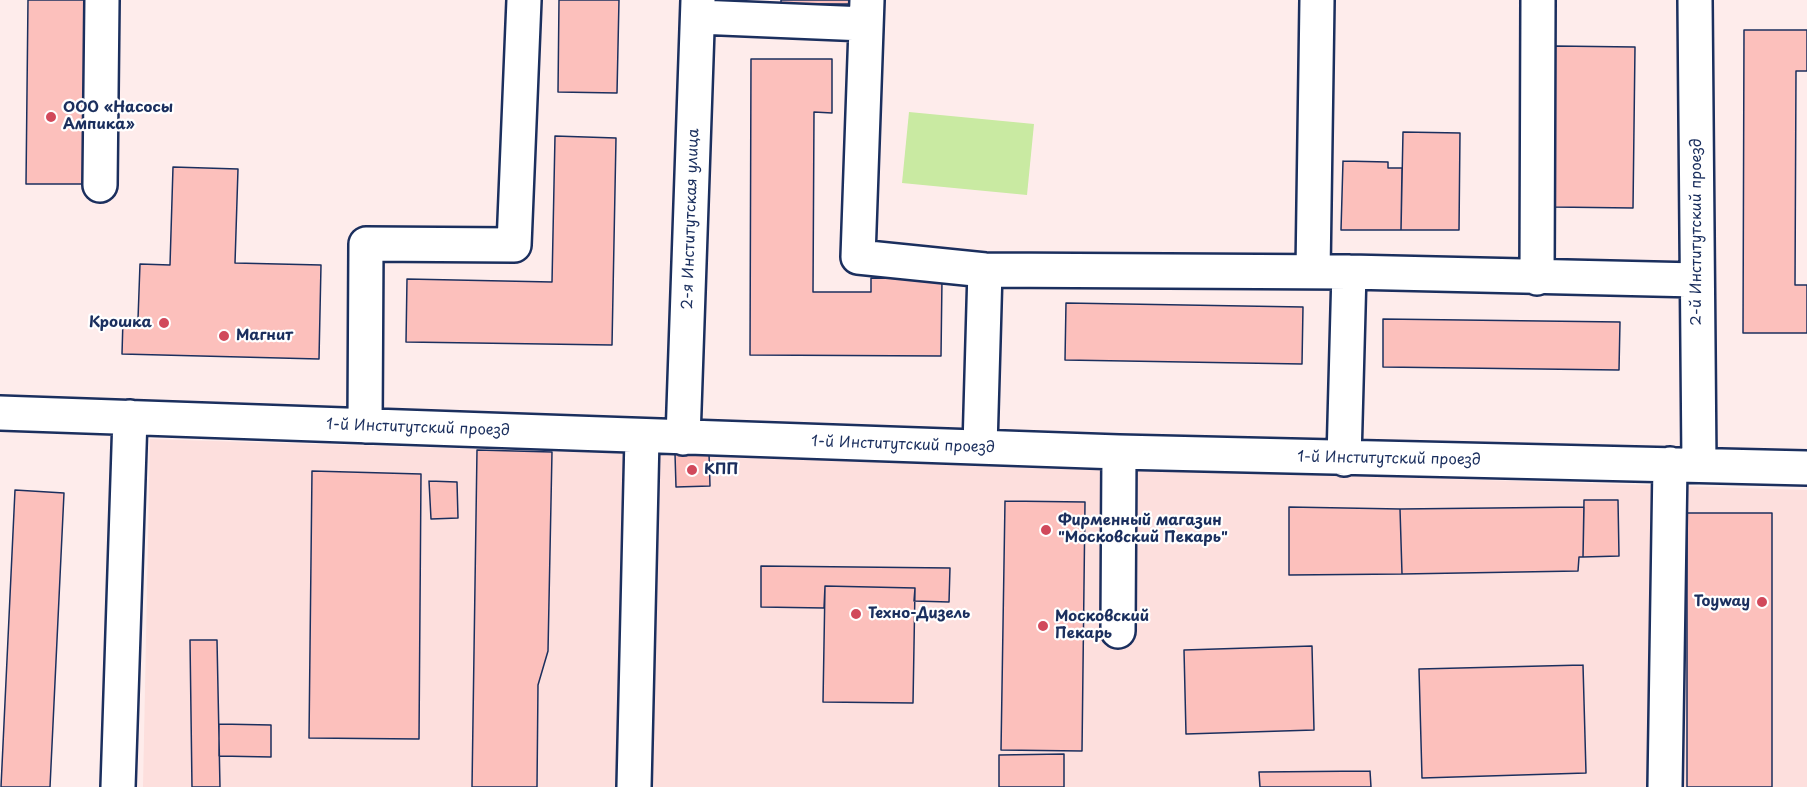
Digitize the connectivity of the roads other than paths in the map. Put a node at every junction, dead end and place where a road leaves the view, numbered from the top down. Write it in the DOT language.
graph roads {
  1 [pos="102,0"];
  2 [pos="524,0"];
  3 [pos="1317,0"];
  4 [pos="1538,0"];
  5 [pos="1695,0"];
  6 [pos="698,9"];
  7 [pos="866,12"];
  8 [pos="100,185"];
  9 [pos="985,270"];
  10 [pos="1312,272"];
  11 [pos="1349,272"];
  12 [pos="1537,278"];
  13 [pos="1697,280"];
  14 [pos="0,413"];
  15 [pos="130,417"];
  16 [pos="365,426"];
  17 [pos="642,437"];
  18 [pos="683,438"];
  19 [pos="980,447"];
  20 [pos="1119,452"];
  21 [pos="1344,459"];
  22 [pos="1684,464"];
  23 [pos="1807,468"];
  24 [pos="1118,631"];
  25 [pos="118,787"];
  26 [pos="634,787"];
  27 [pos="1665,787"];
  1 -- 8 [label="street"];
  2 -- 16 [label="street"];
  3 -- 10 [label="street"];
  4 -- 12 [label="street"];
  5 -- 13 [label="street, 2-й Институтский проезд"];
  6 -- 7 [label="street"];
  6 -- 18 [label="street, 2-я Институтская улица"];
  7 -- 9 [label="street"];
  9 -- 10 [label="street"];
  9 -- 19 [label="street"];
  10 -- 11 [label="street"];
  11 -- 12 [label="street"];
  11 -- 21 [label="street"];
  12 -- 13 [label="street"];
  13 -- 22 [label="street, 2-й Институтский проезд"];
  14 -- 15 [label="street, 1-й Институтский проезд"];
  15 -- 16 [label="street, 1-й Институтский проезд"];
  15 -- 25 [label="street"];
  16 -- 17 [label="street, 1-й Институтский проезд"];
  17 -- 18 [label="street, 1-й Институтский проезд"];
  17 -- 26 [label="street"];
  18 -- 19 [label="street, 1-й Институтский проезд"];
  19 -- 20 [label="street, 1-й Институтский проезд"];
  20 -- 21 [label="street, 1-й Институтский проезд"];
  20 -- 24 [label="street"];
  21 -- 22 [label="street, 1-й Институтский проезд"];
  22 -- 23 [label="street, 1-й Институтский проезд"];
  22 -- 27 [label="street, 2-й Институтский проезд"];
}
